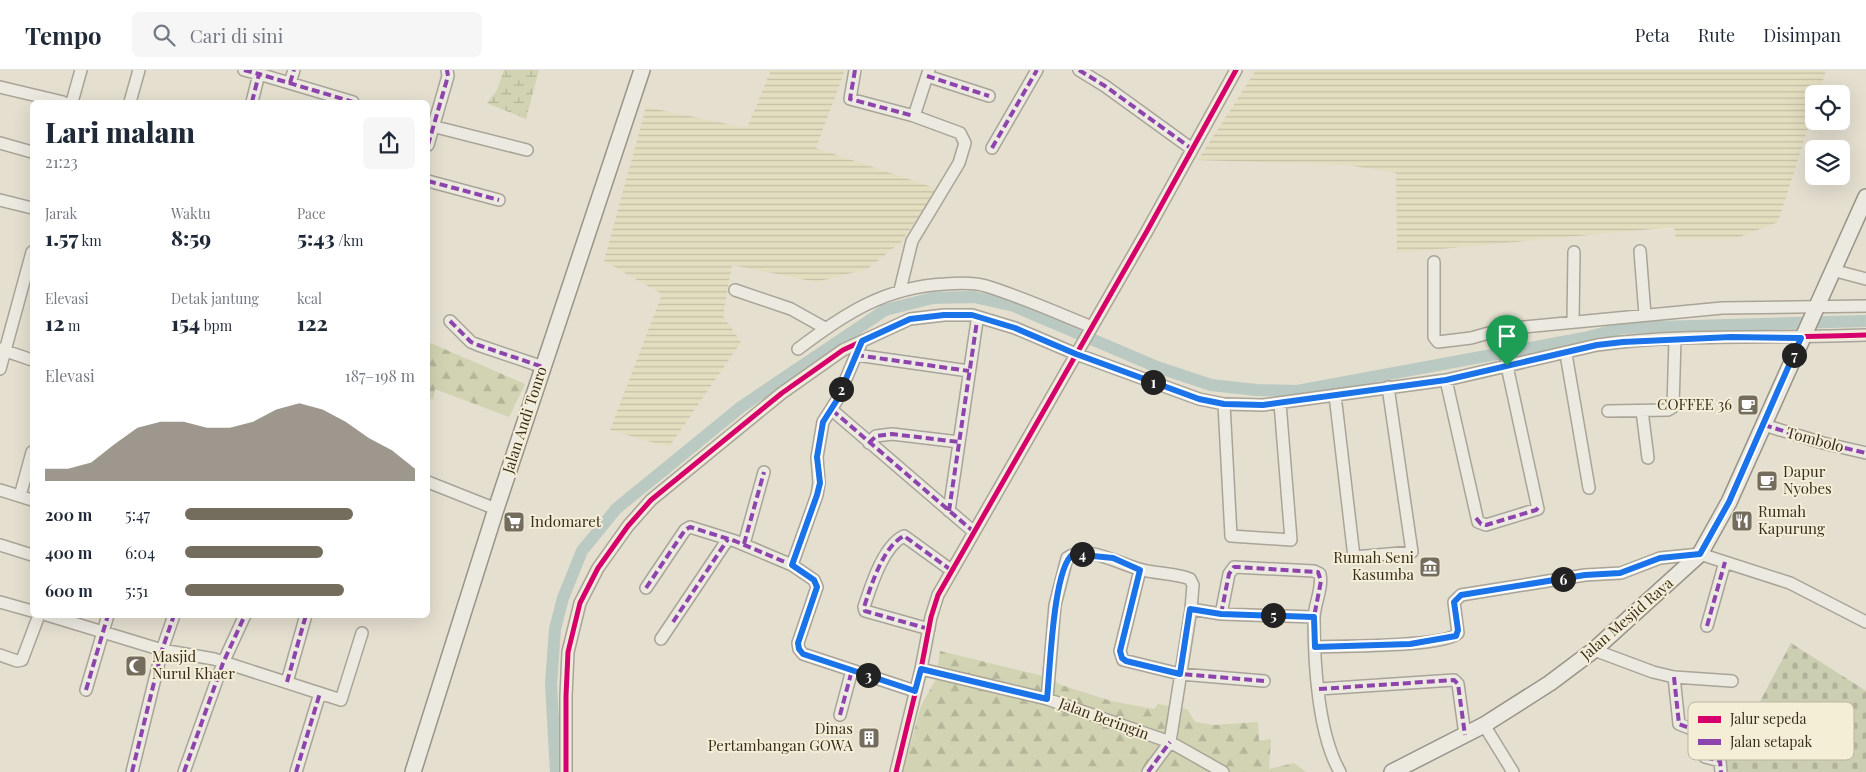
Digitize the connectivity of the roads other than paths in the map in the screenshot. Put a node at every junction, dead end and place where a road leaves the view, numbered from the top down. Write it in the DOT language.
graph roads {
  1 [pos="81,70"];
  2 [pos="140,70"];
  3 [pos="244,70"];
  4 [pos="294,70"];
  5 [pos="447,70"];
  6 [pos="642,70"];
  7 [pos="855,70"];
  8 [pos="1036,70"];
  9 [pos="1079,70"];
  10 [pos="1236,70"];
  11 [pos="928,73"];
  12 [pos="259,74"];
  13 [pos="290,83"];
  14 [pos="0,87"];
  15 [pos="989,96"];
  16 [pos="55,100"];
  17 [pos="73,100"];
  18 [pos="131,100"];
  19 [pos="252,100"];
  20 [pos="346,100"];
  21 [pos="914,116"];
  22 [pos="430,126"];
  23 [pos="0,143"];
  24 [pos="992,148"];
  25 [pos="1192,149"];
  26 [pos="527,150"];
  27 [pos="30,151"];
  28 [pos="430,182"];
  29 [pos="1866,197"];
  30 [pos="0,200"];
  31 [pos="499,200"];
  32 [pos="30,208"];
  33 [pos="1862,214"];
  34 [pos="1640,251"];
  35 [pos="1574,252"];
  36 [pos="30,259"];
  37 [pos="1434,262"];
  38 [pos="1832,270"];
  39 [pos="1866,278"];
  40 [pos="735,290"];
  41 [pos="900,290"];
  42 [pos="1866,306"];
  43 [pos="1815,308"];
  44 [pos="1645,315"];
  45 [pos="450,321"];
  46 [pos="977,321"];
  47 [pos="1573,322"];
  48 [pos="825,328"];
  49 [pos="1091,329"];
  50 [pos="1503,331"];
  51 [pos="1866,335"];
  52 [pos="1802,336"];
  53 [pos="1675,339"];
  54 [pos="862,341"];
  55 [pos="798,349"];
  56 [pos="2,350"];
  57 [pos="1078,351"];
  58 [pos="1566,354"];
  59 [pos="856,356"];
  60 [pos="30,359"];
  61 [pos="1506,360"];
  62 [pos="543,366"];
  63 [pos="0,370"];
  64 [pos="969,371"];
  65 [pos="1446,380"];
  66 [pos="1388,387"];
  67 [pos="1335,396"];
  68 [pos="1280,403"];
  69 [pos="1224,404"];
  70 [pos="832,410"];
  71 [pos="1608,411"];
  72 [pos="1642,411"];
  73 [pos="1764,426"];
  74 [pos="959,442"];
  75 [pos="869,443"];
  76 [pos="1866,452"];
  77 [pos="1648,458"];
  78 [pos="30,459"];
  79 [pos="764,472"];
  80 [pos="430,483"];
  81 [pos="1589,488"];
  82 [pos="0,490"];
  83 [pos="20,496"];
  84 [pos="30,499"];
  85 [pos="496,509"];
  86 [pos="949,511"];
  87 [pos="974,532"];
  88 [pos="728,539"];
  89 [pos="744,544"];
  90 [pos="0,545"];
  91 [pos="30,554"];
  92 [pos="1700,554"];
  93 [pos="1725,562"];
  94 [pos="792,565"];
  95 [pos="951,570"];
  96 [pos="1140,570"];
  97 [pos="646,588"];
  98 [pos="0,602"];
  99 [pos="1190,609"];
  100 [pos="30,610"];
  101 [pos="1221,614"];
  102 [pos="1314,617"];
  103 [pos="37,618"];
  104 [pos="57,618"];
  105 [pos="107,618"];
  106 [pos="173,618"];
  107 [pos="244,618"];
  108 [pos="305,618"];
  109 [pos="1866,622"];
  110 [pos="1707,626"];
  111 [pos="929,629"];
  112 [pos="103,632"];
  113 [pos="362,633"];
  114 [pos="661,640"];
  115 [pos="1315,647"];
  116 [pos="162,650"];
  117 [pos="1594,650"];
  118 [pos="0,656"];
  119 [pos="223,663"];
  120 [pos="921,669"];
  121 [pos="852,670"];
  122 [pos="1180,674"];
  123 [pos="1674,676"];
  124 [pos="1732,680"];
  125 [pos="1264,681"];
  126 [pos="287,682"];
  127 [pos="1319,689"];
  128 [pos="86,690"];
  129 [pos="915,691"];
  130 [pos="320,693"];
  131 [pos="1047,699"];
  132 [pos="840,715"];
  133 [pos="1484,725"];
  134 [pos="1688,727"];
  135 [pos="1465,735"];
  136 [pos="1170,742"];
  137 [pos="1716,760"];
  138 [pos="132,772"];
  139 [pos="184,772"];
  140 [pos="296,772"];
  141 [pos="413,772"];
  142 [pos="566,772"];
  143 [pos="896,772"];
  144 [pos="1148,772"];
  145 [pos="1223,772"];
  146 [pos="1340,772"];
  147 [pos="1392,772"];
  148 [pos="1513,772"];
  149 [pos="1722,772"];
  1 -- 17 [label="street"];
  2 -- 18 [label="street"];
  3 -- 12 [label="street"];
  4 -- 13 [label="street"];
  5 -- 22 [label="street"];
  6 -- 62 [label="street, Jalan Andi Tonro"];
  7 -- 21 [label="street"];
  8 -- 24 [label="street"];
  9 -- 25 [label="street"];
  10 -- 25 [label="street"];
  11 -- 15 [label="street"];
  11 -- 21 [label="street"];
  12 -- 13 [label="street"];
  12 -- 19 [label="street"];
  13 -- 20 [label="street"];
  14 -- 16 [label="street"];
  21 -- 41 [label="street"];
  22 -- 26 [label="street"];
  23 -- 27 [label="street"];
  25 -- 49 [label="street"];
  28 -- 31 [label="street"];
  29 -- 33 [label="street, Jalan Mesjid Raya"];
  30 -- 32 [label="street"];
  33 -- 38 [label="street, Jalan Mesjid Raya"];
  34 -- 44 [label="street"];
  35 -- 47 [label="street"];
  36 -- 56 [label="street"];
  37 -- 50 [label="street"];
  38 -- 39 [label="street"];
  38 -- 43 [label="street, Jalan Mesjid Raya"];
  40 -- 48 [label="street"];
  41 -- 48 [label="street"];
  41 -- 49 [label="street"];
  42 -- 43 [label="street"];
  43 -- 44 [label="street"];
  43 -- 52 [label="street, Jalan Mesjid Raya"];
  44 -- 47 [label="street"];
  45 -- 62 [label="street"];
  46 -- 64 [label="street"];
  47 -- 50 [label="street"];
  48 -- 55 [label="street"];
  49 -- 57 [label="street"];
  50 -- 61 [label="street"];
  51 -- 52 [label="street"];
  52 -- 53 [label="street"];
  52 -- 73 [label="street, Jalan Mesjid Raya"];
  53 -- 58 [label="street"];
  53 -- 72 [label="street"];
  54 -- 57 [label="street"];
  54 -- 59 [label="street"];
  54 -- 142 [label="street"];
  56 -- 60 [label="street"];
  56 -- 63 [label="street"];
  57 -- 69 [label="street"];
  57 -- 87 [label="street"];
  58 -- 61 [label="street"];
  58 -- 81 [label="street"];
  59 -- 64 [label="street"];
  59 -- 70 [label="street"];
  61 -- 65 [label="street"];
  61 -- 65 [label="street"];
  62 -- 85 [label="street, Jalan Andi Tonro"];
  64 -- 74 [label="street"];
  65 -- 66 [label="street"];
  66 -- 67 [label="street"];
  66 -- 67 [label="street"];
  67 -- 68 [label="street"];
  68 -- 69 [label="street"];
  68 -- 69 [label="street"];
  70 -- 75 [label="street"];
  70 -- 94 [label="street"];
  71 -- 72 [label="street"];
  72 -- 77 [label="street"];
  73 -- 76 [label="street, Tombolo"];
  73 -- 92 [label="street, Jalan Mesjid Raya"];
  74 -- 75 [label="street"];
  74 -- 86 [label="street"];
  75 -- 86 [label="street"];
  78 -- 83 [label="street"];
  79 -- 89 [label="street"];
  80 -- 85 [label="street"];
  82 -- 83 [label="street"];
  83 -- 84 [label="street"];
  85 -- 141 [label="street, Jalan Andi Tonro"];
  86 -- 87 [label="street"];
  87 -- 95 [label="street"];
  88 -- 89 [label="street"];
  88 -- 97 [label="street"];
  88 -- 114 [label="street"];
  89 -- 94 [label="street"];
  90 -- 91 [label="street"];
  92 -- 93 [label="street"];
  92 -- 115 [label="street"];
  92 -- 117 [label="street, Jalan Mesjid Raya"];
  93 -- 109 [label="street"];
  93 -- 110 [label="street"];
  94 -- 121 [label="street"];
  95 -- 111 [label="street"];
  95 -- 111 [label="street"];
  96 -- 99 [label="street"];
  96 -- 122 [label="street"];
  96 -- 131 [label="street"];
  98 -- 100 [label="street"];
  99 -- 101 [label="street"];
  99 -- 122 [label="street"];
  101 -- 102 [label="street"];
  101 -- 102 [label="street"];
  102 -- 115 [label="street"];
  103 -- 118 [label="street"];
  104 -- 112 [label="street"];
  105 -- 112 [label="street"];
  106 -- 116 [label="street"];
  107 -- 119 [label="street"];
  108 -- 126 [label="street"];
  111 -- 120 [label="street"];
  112 -- 116 [label="street"];
  112 -- 128 [label="street"];
  113 -- 130 [label="street"];
  115 -- 127 [label="street"];
  116 -- 119 [label="street"];
  116 -- 138 [label="street"];
  117 -- 123 [label="street"];
  117 -- 133 [label="street, Jalan Mesjid Raya"];
  119 -- 126 [label="street"];
  119 -- 139 [label="street"];
  120 -- 129 [label="street"];
  120 -- 131 [label="street, Jalan Beringin"];
  121 -- 129 [label="street"];
  121 -- 132 [label="street"];
  122 -- 125 [label="street"];
  122 -- 136 [label="street"];
  123 -- 124 [label="street"];
  123 -- 134 [label="street"];
  126 -- 130 [label="street"];
  127 -- 135 [label="street"];
  127 -- 146 [label="street"];
  129 -- 143 [label="street"];
  130 -- 140 [label="street"];
  131 -- 136 [label="street, Jalan Beringin"];
  133 -- 135 [label="street, Jalan Mesjid Raya"];
  133 -- 148 [label="street"];
  135 -- 147 [label="street, Jalan Mesjid Raya"];
  136 -- 144 [label="street"];
  136 -- 145 [label="street, Jalan Beringin"];
  137 -- 149 [label="street"];
}
